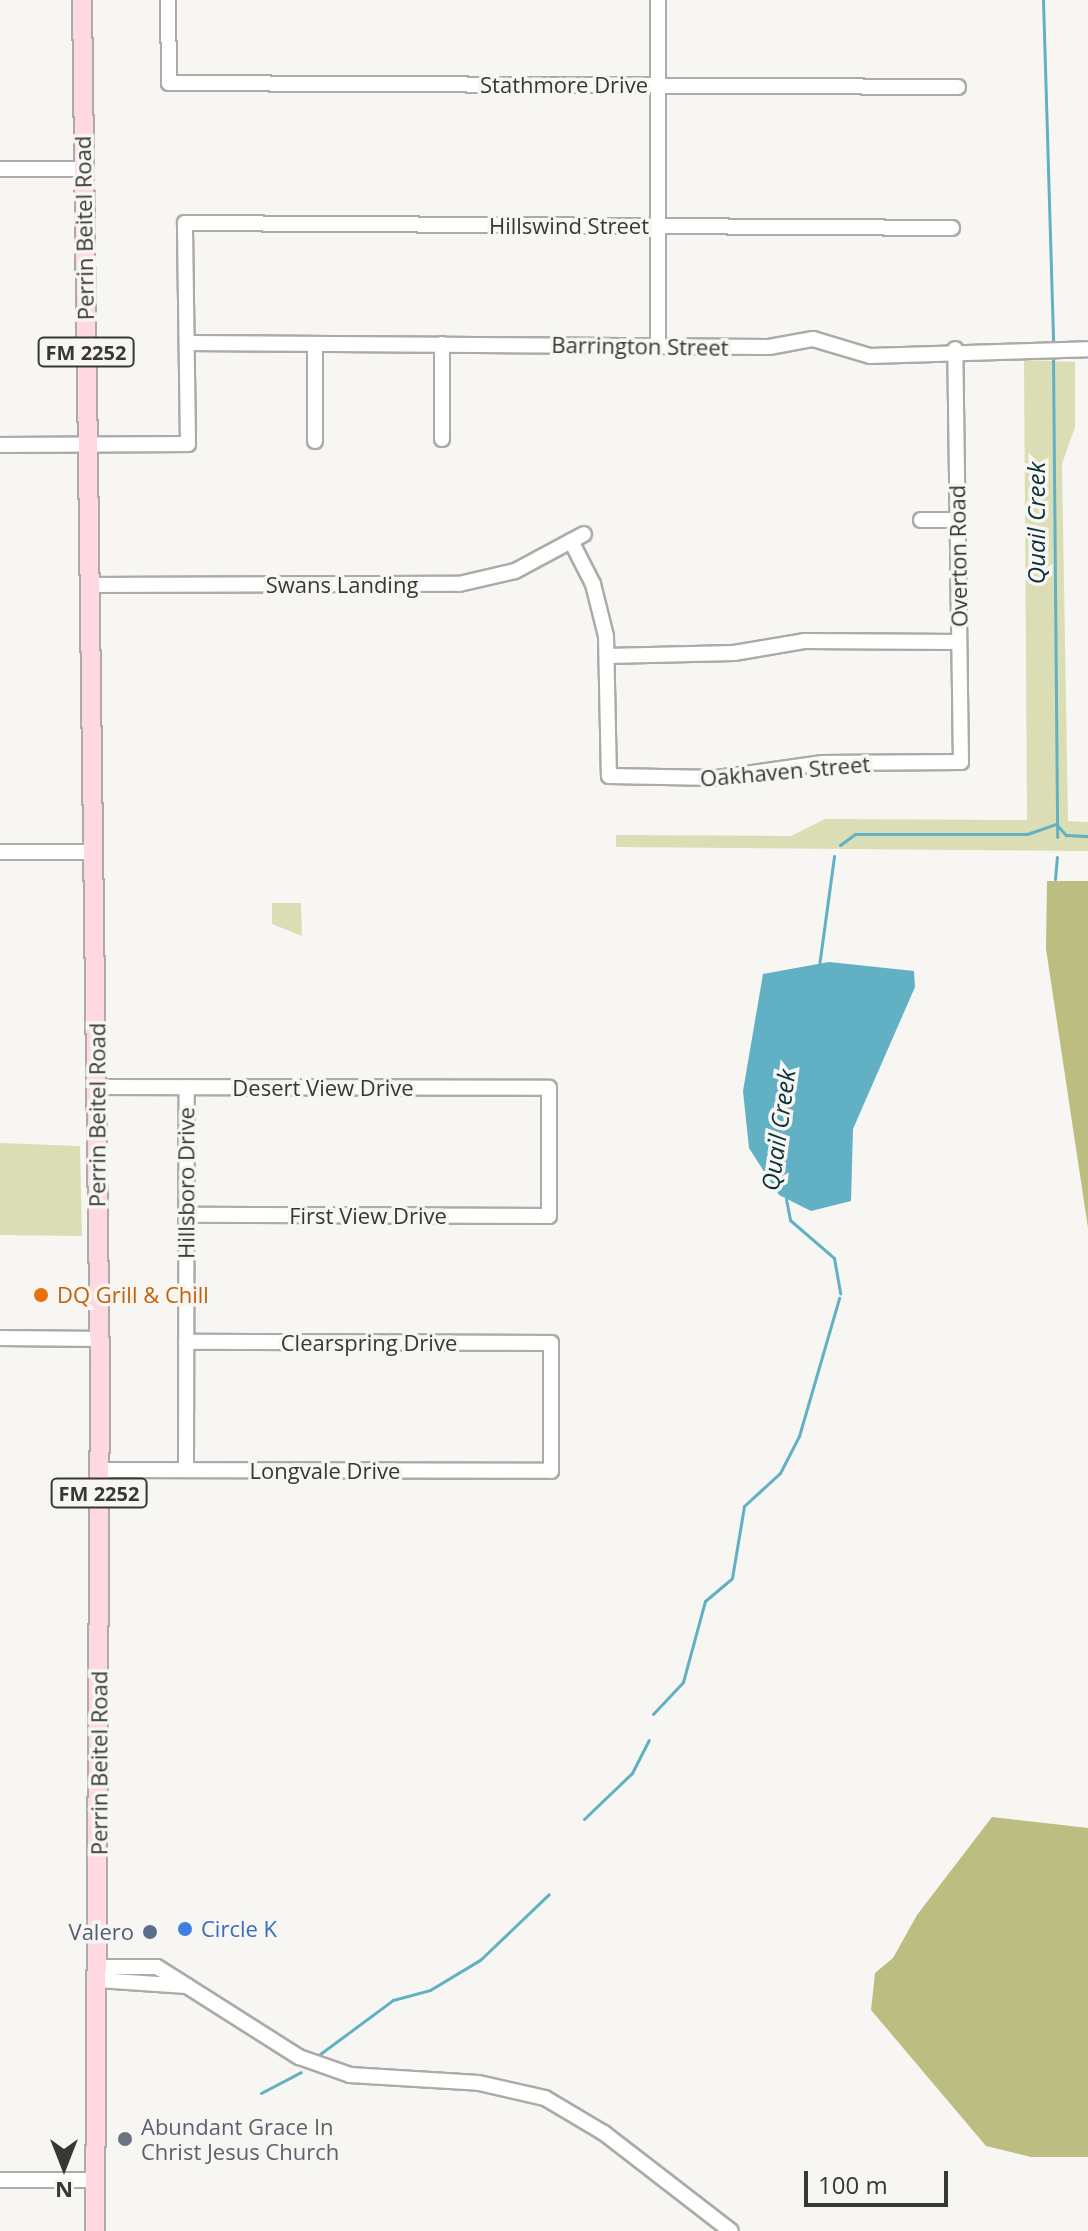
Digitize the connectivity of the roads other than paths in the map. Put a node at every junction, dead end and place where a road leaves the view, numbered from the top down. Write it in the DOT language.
graph roads {
  1 [pos="82,0"];
  2 [pos="168,0"];
  3 [pos="658,0"];
  4 [pos="658,85"];
  5 [pos="958,87"];
  6 [pos="0,169"];
  7 [pos="83,169"];
  8 [pos="658,227"];
  9 [pos="952,228"];
  10 [pos="188,343"];
  11 [pos="315,344"];
  12 [pos="442,344"];
  13 [pos="658,347"];
  14 [pos="955,349"];
  15 [pos="1088,349"];
  16 [pos="442,439"];
  17 [pos="315,441"];
  18 [pos="0,445"];
  19 [pos="87,446"];
  20 [pos="921,520"];
  21 [pos="958,520"];
  22 [pos="88,585"];
  23 [pos="959,642"];
  24 [pos="607,656"];
  25 [pos="961,762"];
  26 [pos="0,852"];
  27 [pos="94,852"];
  28 [pos="96,1087"];
  29 [pos="187,1087"];
  30 [pos="186,1215"];
  31 [pos="549,1216"];
  32 [pos="0,1338"];
  33 [pos="99,1339"];
  34 [pos="186,1342"];
  35 [pos="99,1470"];
  36 [pos="186,1470"];
  37 [pos="551,1471"];
  38 [pos="98,1973"];
  39 [pos="0,2180"];
  40 [pos="97,2180"];
  41 [pos="95,2231"];
  42 [pos="731,2231"];
  1 -- 7 [label="main road, Perrin Beitel Road / FM 2252"];
  2 -- 4 [label="street, Stathmore Drive"];
  3 -- 4 [label="street"];
  4 -- 5 [label="street, Stathmore Drive"];
  4 -- 8 [label="street"];
  6 -- 7 [label="street"];
  7 -- 19 [label="main road, Perrin Beitel Road / FM 2252"];
  8 -- 9 [label="street, Hillswind Street"];
  8 -- 10 [label="street, Hillswind Street"];
  8 -- 13 [label="street"];
  10 -- 11 [label="street, Barrington Street"];
  10 -- 19 [label="street"];
  11 -- 12 [label="street, Barrington Street"];
  11 -- 17 [label="street"];
  12 -- 13 [label="street, Barrington Street"];
  12 -- 16 [label="street"];
  13 -- 14 [label="street, Barrington Street"];
  14 -- 15 [label="street, Barrington Street"];
  14 -- 21 [label="street, Overton Road"];
  18 -- 19 [label="street"];
  19 -- 22 [label="main road, Perrin Beitel Road / FM 2252"];
  20 -- 21 [label="street"];
  21 -- 23 [label="street, Overton Road"];
  22 -- 24 [label="street, Swans Landing"];
  22 -- 27 [label="main road, Perrin Beitel Road / FM 2252"];
  23 -- 24 [label="street"];
  23 -- 25 [label="street, Overton Road"];
  24 -- 25 [label="street, Oakhaven Street"];
  26 -- 27 [label="street"];
  27 -- 28 [label="main road, Perrin Beitel Road / FM 2252"];
  28 -- 29 [label="street, Desert View Drive"];
  28 -- 33 [label="main road, Perrin Beitel Road / FM 2252"];
  29 -- 30 [label="street, Hillsboro Drive"];
  29 -- 31 [label="street, Desert View Drive"];
  30 -- 31 [label="street, First View Drive"];
  30 -- 34 [label="street, Hillsboro Drive"];
  32 -- 33 [label="street"];
  33 -- 35 [label="main road, Perrin Beitel Road / FM 2252"];
  34 -- 36 [label="street, Hillsboro Drive"];
  34 -- 37 [label="street, Clearspring Drive"];
  35 -- 36 [label="street, Longvale Drive"];
  35 -- 38 [label="main road, Perrin Beitel Road / FM 2252"];
  36 -- 37 [label="street, Longvale Drive"];
  38 -- 40 [label="main road, Perrin Beitel Road / FM 2252"];
  38 -- 42 [label="street"];
  39 -- 40 [label="street"];
  40 -- 41 [label="main road, Perrin Beitel Road / FM 2252"];
}
